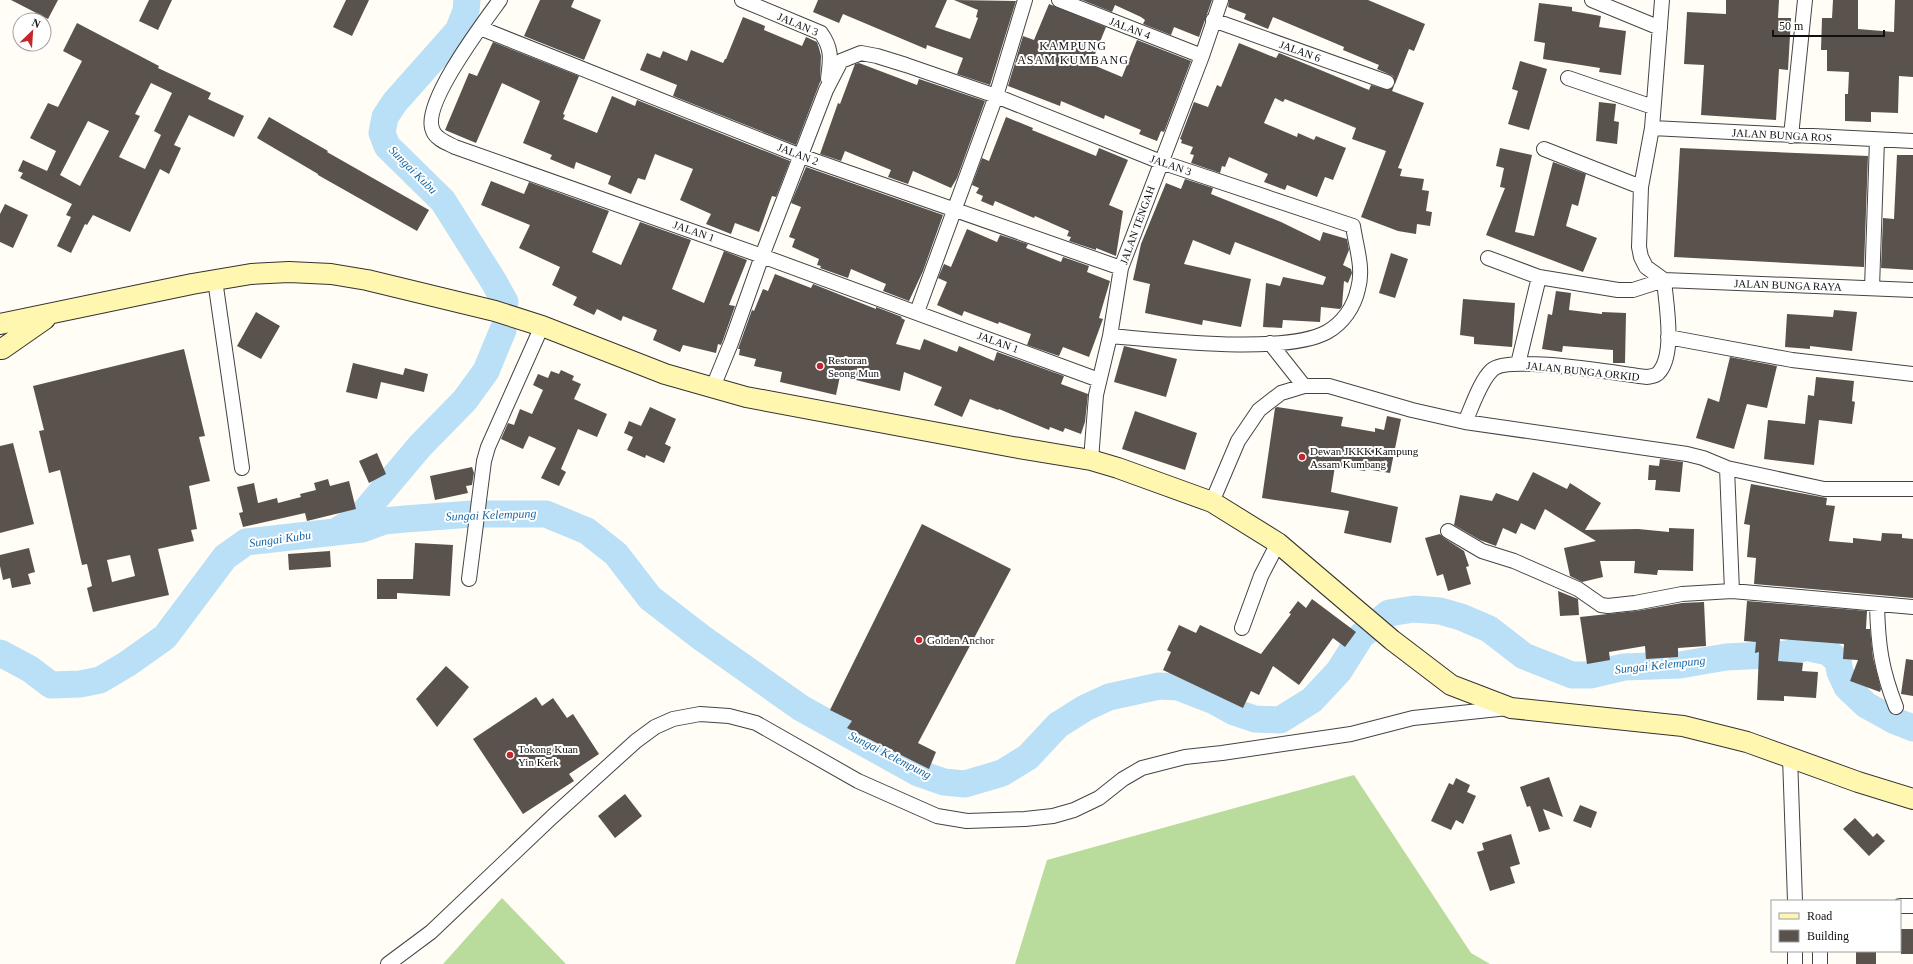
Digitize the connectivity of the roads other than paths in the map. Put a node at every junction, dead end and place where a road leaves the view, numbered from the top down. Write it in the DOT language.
graph roads {
  1 [pos="500,0"];
  2 [pos="742,0"];
  3 [pos="1026,0"];
  4 [pos="1059,0"];
  5 [pos="1221,0"];
  6 [pos="1592,0"];
  7 [pos="1662,0"];
  8 [pos="1805,0"];
  9 [pos="1213,20"];
  10 [pos="480,28"];
  11 [pos="1660,28"];
  12 [pos="1202,56"];
  13 [pos="1568,78"];
  14 [pos="1387,82"];
  15 [pos="826,90"];
  16 [pos="996,96"];
  17 [pos="1653,107"];
  18 [pos="1652,128"];
  19 [pos="1791,136"];
  20 [pos="1877,140"];
  21 [pos="1913,141"];
  22 [pos="1544,149"];
  23 [pos="801,156"];
  24 [pos="1161,162"];
  25 [pos="1641,187"];
  26 [pos="954,209"];
  27 [pos="762,256"];
  28 [pos="1488,258"];
  29 [pos="1121,268"];
  30 [pos="1539,277"];
  31 [pos="215,280"];
  32 [pos="1664,280"];
  33 [pos="1872,288"];
  34 [pos="1913,290"];
  35 [pos="56,312"];
  36 [pos="917,312"];
  37 [pos="0,324"];
  38 [pos="542,326"];
  39 [pos="1110,336"];
  40 [pos="1668,337"];
  41 [pos="1270,343"];
  42 [pos="0,349"];
  43 [pos="1518,364"];
  44 [pos="1913,374"];
  45 [pos="1099,380"];
  46 [pos="1304,386"];
  47 [pos="713,387"];
  48 [pos="1464,422"];
  49 [pos="1091,460"];
  50 [pos="242,468"];
  51 [pos="1727,468"];
  52 [pos="1913,489"];
  53 [pos="1212,502"];
  54 [pos="1448,531"];
  55 [pos="1278,543"];
  56 [pos="469,579"];
  57 [pos="1732,591"];
  58 [pos="1877,605"];
  59 [pos="1913,607"];
  60 [pos="1242,628"];
  61 [pos="1896,707"];
  62 [pos="1511,708"];
  63 [pos="1790,757"];
  64 [pos="1913,799"];
  65 [pos="1795,900"];
  66 [pos="1901,906"];
  67 [pos="1913,906"];
  68 [pos="1795,952"];
  69 [pos="1820,952"];
  70 [pos="388,964"];
  71 [pos="1795,964"];
  72 [pos="1820,964"];
  1 -- 10 [label="street, JALAN 1"];
  2 -- 15 [label="street, JALAN 3"];
  3 -- 16 [label="street"];
  4 -- 12 [label="street, JALAN 4"];
  5 -- 9 [label="street, JALAN TENGAH"];
  6 -- 11 [label="street"];
  7 -- 11 [label="street"];
  8 -- 19 [label="street"];
  9 -- 12 [label="street, JALAN TENGAH"];
  9 -- 14 [label="street, JALAN 6"];
  10 -- 23 [label="street, JALAN 2"];
  10 -- 27 [label="street, JALAN 1"];
  11 -- 17 [label="street"];
  12 -- 24 [label="street, JALAN TENGAH"];
  13 -- 17 [label="street"];
  15 -- 16 [label="street, JALAN 3"];
  15 -- 23 [label="street"];
  16 -- 24 [label="street, JALAN 3"];
  16 -- 26 [label="street"];
  17 -- 18 [label="street"];
  18 -- 19 [label="street, JALAN BUNGA ROS"];
  18 -- 25 [label="street"];
  19 -- 20 [label="street, JALAN BUNGA ROS"];
  20 -- 21 [label="street, JALAN BUNGA ROS"];
  20 -- 33 [label="street"];
  22 -- 25 [label="street"];
  23 -- 26 [label="street, JALAN 2"];
  23 -- 27 [label="street"];
  24 -- 29 [label="street, JALAN TENGAH"];
  24 -- 41 [label="street, JALAN 3"];
  25 -- 32 [label="street"];
  26 -- 29 [label="street, JALAN 2"];
  26 -- 36 [label="street"];
  27 -- 36 [label="street, JALAN 1"];
  27 -- 47 [label="street"];
  28 -- 30 [label="street"];
  29 -- 39 [label="street, JALAN TENGAH"];
  30 -- 32 [label="street"];
  30 -- 43 [label="street"];
  31 -- 35 [label="main road"];
  31 -- 38 [label="main road"];
  31 -- 50 [label="street"];
  32 -- 33 [label="street, JALAN BUNGA RAYA"];
  32 -- 40 [label="street, JALAN BUNGA ORKID"];
  33 -- 34 [label="street, JALAN BUNGA RAYA"];
  35 -- 37 [label="main road"];
  35 -- 42 [label="main road"];
  36 -- 45 [label="street, JALAN 1"];
  38 -- 47 [label="main road"];
  38 -- 56 [label="street"];
  39 -- 41 [label="street, JALAN 3"];
  39 -- 45 [label="street, JALAN TENGAH"];
  40 -- 43 [label="street, JALAN BUNGA ORKID"];
  40 -- 44 [label="street"];
  41 -- 46 [label="street"];
  43 -- 48 [label="street, JALAN BUNGA ORKID"];
  45 -- 49 [label="street, JALAN TENGAH"];
  46 -- 48 [label="street"];
  46 -- 53 [label="street"];
  47 -- 49 [label="main road"];
  48 -- 51 [label="street"];
  49 -- 53 [label="main road"];
  51 -- 52 [label="street"];
  51 -- 57 [label="street"];
  53 -- 55 [label="main road"];
  54 -- 57 [label="street"];
  55 -- 60 [label="street"];
  55 -- 62 [label="main road"];
  57 -- 58 [label="street"];
  58 -- 59 [label="street"];
  58 -- 61 [label="street"];
  62 -- 63 [label="main road"];
  62 -- 70 [label="street"];
  63 -- 64 [label="main road"];
  63 -- 65 [label="street"];
  66 -- 67 [label="street"];
  68 -- 71 [label="street"];
  69 -- 72 [label="street"];
}
